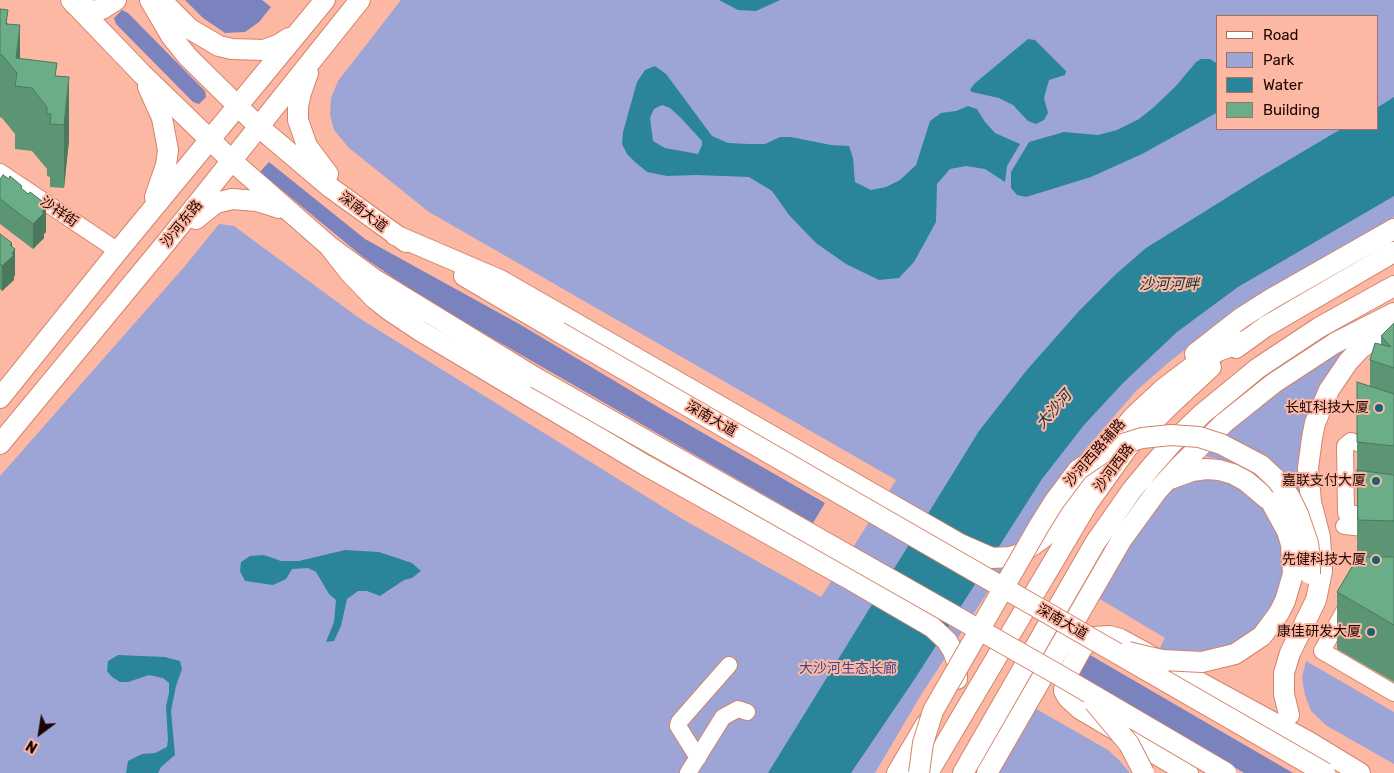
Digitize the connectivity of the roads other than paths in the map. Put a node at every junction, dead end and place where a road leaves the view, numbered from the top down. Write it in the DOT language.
graph roads {
  1 [pos="116,0"];
  2 [pos="150,0"];
  3 [pos="161,0"];
  4 [pos="325,0"];
  5 [pos="360,0"];
  6 [pos="73,2"];
  7 [pos="295,34"];
  8 [pos="322,47"];
  9 [pos="142,74"];
  10 [pos="236,106"];
  11 [pos="259,127"];
  12 [pos="209,139"];
  13 [pos="232,161"];
  14 [pos="0,172"];
  15 [pos="359,209"];
  16 [pos="288,212"];
  17 [pos="145,219"];
  18 [pos="1394,229"];
  19 [pos="395,235"];
  20 [pos="165,244"];
  21 [pos="330,246"];
  22 [pos="118,251"];
  23 [pos="1394,252"];
  24 [pos="1394,286"];
  25 [pos="1394,313"];
  26 [pos="1394,323"];
  27 [pos="1245,341"];
  28 [pos="0,398"];
  29 [pos="0,444"];
  30 [pos="1394,455"];
  31 [pos="1078,470"];
  32 [pos="1166,481"];
  33 [pos="1394,518"];
  34 [pos="1344,526"];
  35 [pos="1394,531"];
  36 [pos="1360,599"];
  37 [pos="1084,635"];
  38 [pos="729,665"];
  39 [pos="1057,674"];
  40 [pos="1394,693"];
  41 [pos="933,711"];
  42 [pos="747,712"];
  43 [pos="1289,715"];
  44 [pos="1308,742"];
  45 [pos="698,758"];
  46 [pos="688,773"];
  47 [pos="898,773"];
  48 [pos="909,773"];
  49 [pos="919,773"];
  50 [pos="928,773"];
  51 [pos="963,773"];
  52 [pos="987,773"];
  53 [pos="1144,773"];
  54 [pos="1188,773"];
  55 [pos="1226,773"];
  56 [pos="1324,773"];
  57 [pos="1360,773"];
  1 -- 6 [label="main road"];
  2 -- 10 [label="main road, 深南大道"];
  3 -- 7 [label="main road"];
  4 -- 7 [label="main road"];
  5 -- 8 [label="main road, 沙河东路"];
  6 -- 9 [label="main road"];
  7 -- 10 [label="main road"];
  8 -- 11 [label="main road, 沙河东路"];
  8 -- 15 [label="main road"];
  9 -- 12 [label="main road"];
  9 -- 17 [label="main road"];
  10 -- 11 [label="main road, 深南大道"];
  10 -- 12 [label="main road"];
  11 -- 13 [label="main road, 沙河东路"];
  11 -- 15 [label="main road, 深南大道"];
  12 -- 13 [label="main road"];
  12 -- 17 [label="main road"];
  13 -- 16 [label="main road"];
  13 -- 20 [label="main road, 沙河东路"];
  14 -- 22 [label="street, 沙祥街"];
  15 -- 19 [label="main road, 深南大道"];
  16 -- 20 [label="main road"];
  16 -- 21 [label="main road"];
  17 -- 22 [label="main road"];
  18 -- 31 [label="main road, 沙河西路辅路, bridge"];
  19 -- 27 [label="main road, bridge"];
  19 -- 37 [label="main road, 深南大道, bridge"];
  20 -- 29 [label="main road, 沙河东路"];
  21 -- 39 [label="main road, bridge"];
  21 -- 48 [label="main road"];
  22 -- 28 [label="main road"];
  23 -- 27 [label="main road, 沙河西路"];
  24 -- 51 [label="main road, 沙河西路"];
  25 -- 32 [label="main road"];
  26 -- 43 [label="main road"];
  27 -- 50 [label="main road, 沙河西路"];
  30 -- 33 [label="street"];
  31 -- 41 [label="main road, 沙河西路辅路, bridge"];
  31 -- 43 [label="main road, bridge"];
  32 -- 37 [label="main road, bridge"];
  32 -- 52 [label="main road"];
  34 -- 35 [label="street"];
  36 -- 40 [label="street"];
  37 -- 56 [label="main road, 深南大道, bridge"];
  38 -- 45 [label="street"];
  39 -- 53 [label="main road, bridge"];
  39 -- 55 [label="main road, bridge"];
  41 -- 47 [label="main road, 沙河西路辅路, bridge"];
  41 -- 49 [label="main road, bridge"];
  42 -- 45 [label="street"];
  43 -- 44 [label="main road"];
  44 -- 54 [label="main road"];
  44 -- 57 [label="main road"];
  45 -- 46 [label="street"];
}
